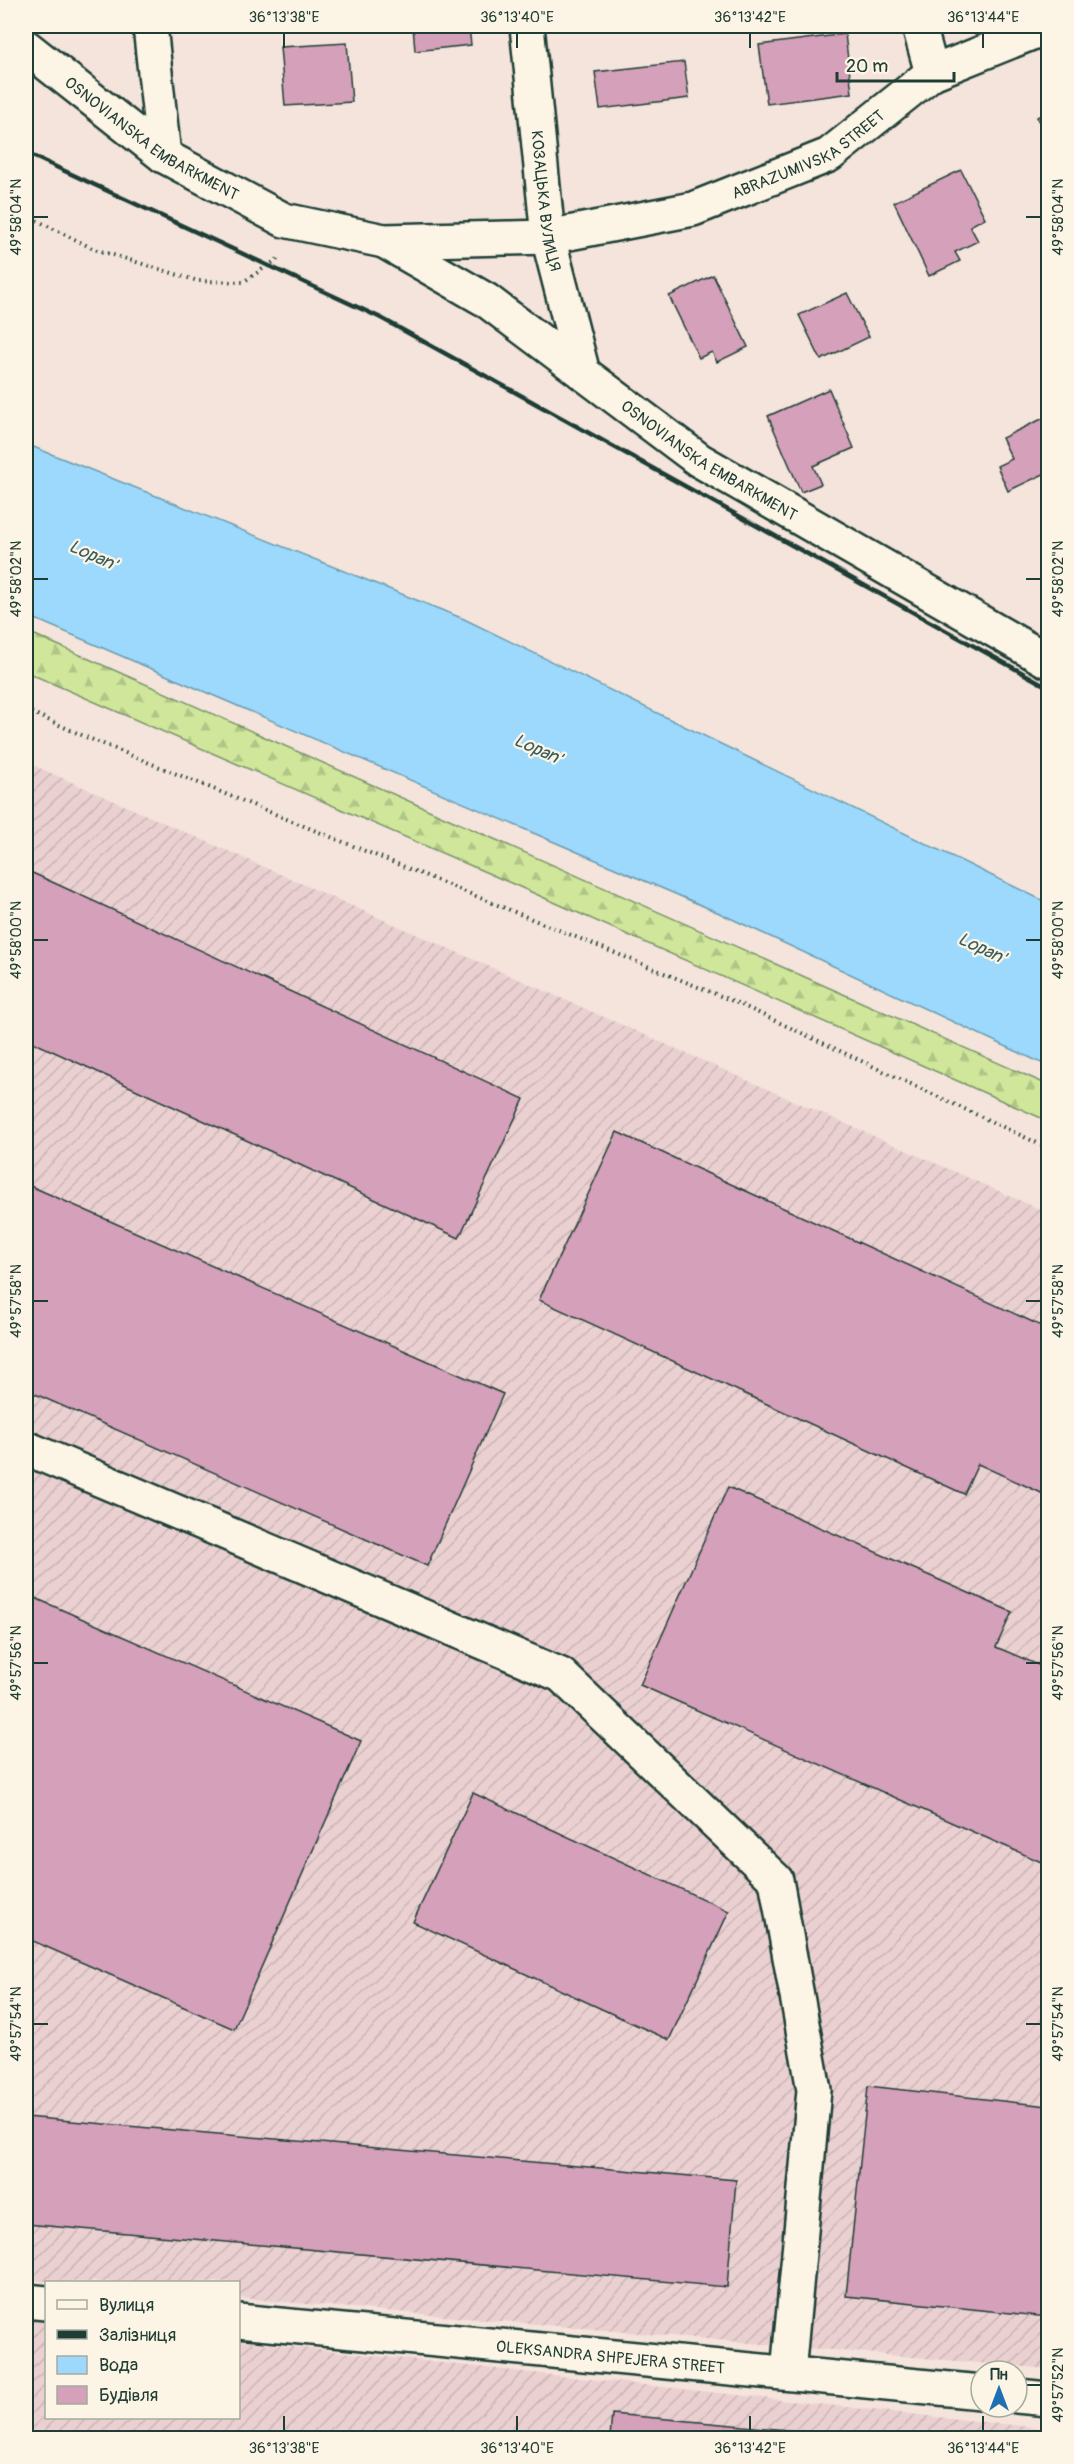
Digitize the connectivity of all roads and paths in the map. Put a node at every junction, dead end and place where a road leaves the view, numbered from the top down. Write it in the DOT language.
graph roads {
  1 [pos="150,26"];
  2 [pos="527,26"];
  3 [pos="919,26"];
  4 [pos="1048,30"];
  5 [pos="26,47"];
  6 [pos="932,73"];
  7 [pos="164,156"];
  8 [pos="26,215"];
  9 [pos="548,237"];
  10 [pos="384,241"];
  11 [pos="290,252"];
  12 [pos="583,373"];
  13 [pos="1048,661"];
  14 [pos="26,710"];
  15 [pos="1048,1148"];
  16 [pos="26,1448"];
  17 [pos="26,2301"];
  18 [pos="45,2303"];
  19 [pos="240,2321"];
  20 [pos="788,2373"];
  21 [pos="969,2391"];
  22 [pos="1029,2397"];
  23 [pos="1048,2399"];
  1 -- 7 [label="street"];
  2 -- 9 [label="street, КОЗАЦЬКА ВУЛИЦЯ"];
  3 -- 6 [label="street"];
  4 -- 6 [label="street, ABRAZUMIVSKA STREET"];
  5 -- 7 [label="street, OSNOVIANSKA EMBARKMENT"];
  6 -- 9 [label="street, ABRAZUMIVSKA STREET"];
  7 -- 10 [label="street, OSNOVIANSKA EMBARKMENT"];
  8 -- 11 [label="path"];
  9 -- 10 [label="street, ABRAZUMIVSKA STREET"];
  9 -- 12 [label="street, КОЗАЦЬКА ВУЛИЦЯ"];
  10 -- 12 [label="street, OSNOVIANSKA EMBARKMENT"];
  12 -- 13 [label="street, OSNOVIANSKA EMBARKMENT"];
  14 -- 15 [label="path"];
  16 -- 20 [label="street"];
  17 -- 18 [label="street"];
  19 -- 20 [label="street, OLEKSANDRA SHPEJERA STREET"];
  20 -- 21 [label="street, OLEKSANDRA SHPEJERA STREET"];
  22 -- 23 [label="street"];
}
